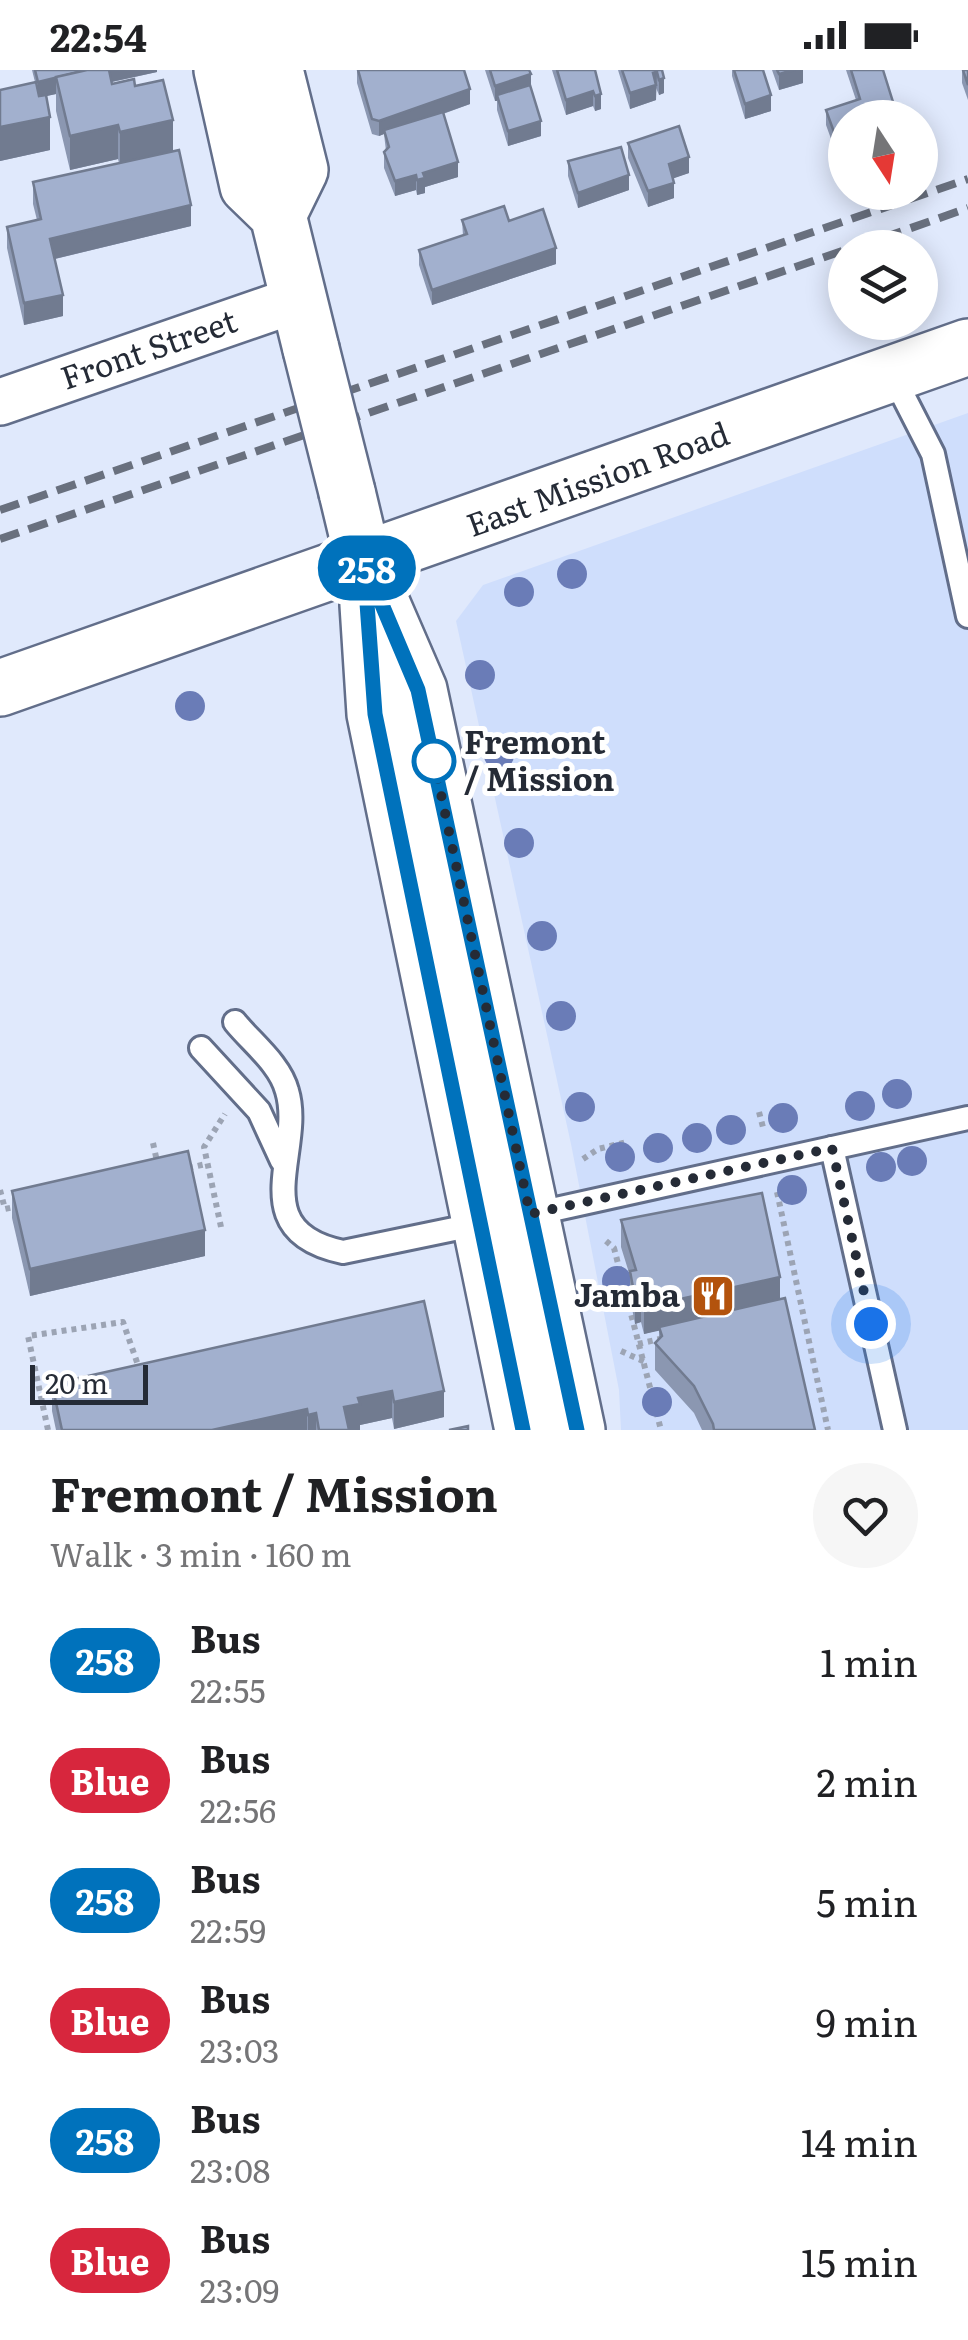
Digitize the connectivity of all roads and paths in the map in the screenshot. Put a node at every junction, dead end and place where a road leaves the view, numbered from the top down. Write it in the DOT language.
graph roads {
  1 [pos="222,70"];
  2 [pos="274,70"];
  3 [pos="278,215"];
  4 [pos="304,324"];
  5 [pos="968,347"];
  6 [pos="892,374"];
  7 [pos="0,402"];
  8 [pos="364,562"];
  9 [pos="968,616"];
  10 [pos="0,688"];
  11 [pos="235,1022"];
  12 [pos="201,1048"];
  13 [pos="246,1096"];
  14 [pos="759,1112"];
  15 [pos="968,1118"];
  16 [pos="764,1133"];
  17 [pos="153,1142"];
  18 [pos="627,1142"];
  19 [pos="832,1148"];
  20 [pos="583,1159"];
  21 [pos="282,1161"];
  22 [pos="206,1164"];
  23 [pos="175,1171"];
  24 [pos="160,1175"];
  25 [pos="0,1190"];
  26 [pos="776,1190"];
  27 [pos="24,1205"];
  28 [pos="530,1214"];
  29 [pos="477,1224"];
  30 [pos="221,1227"];
  31 [pos="606,1241"];
  32 [pos="802,1309"];
  33 [pos="784,1312"];
  34 [pos="674,1336"];
  35 [pos="638,1344"];
  36 [pos="621,1351"];
  37 [pos="645,1362"];
  38 [pos="139,1368"];
  39 [pos="48,1430"];
  40 [pos="523,1430"];
  41 [pos="577,1430"];
  42 [pos="661,1430"];
  43 [pos="828,1430"];
  44 [pos="895,1430"];
  1 -- 3 [label="main road"];
  2 -- 3 [label="main road"];
  3 -- 4 [label="main road"];
  4 -- 7 [label="street, Front Street"];
  4 -- 8 [label="main road, bridge"];
  5 -- 6 [label="main road, East Mission Road"];
  6 -- 8 [label="main road, East Mission Road"];
  6 -- 9 [label="lane"];
  8 -- 10 [label="main road, East Mission Road"];
  8 -- 28 [label="main road"];
  8 -- 29 [label="main road"];
  11 -- 21 [label="lane"];
  12 -- 13 [label="lane"];
  13 -- 21 [label="lane"];
  13 -- 22 [label="path"];
  14 -- 16 [label="path"];
  15 -- 19 [label="lane"];
  17 -- 24 [label="path"];
  18 -- 20 [label="path"];
  19 -- 28 [label="lane"];
  19 -- 44 [label="lane"];
  21 -- 29 [label="lane"];
  22 -- 23 [label="path"];
  22 -- 30 [label="path"];
  25 -- 27 [label="path"];
  26 -- 32 [label="path"];
  28 -- 29 [label="lane"];
  28 -- 41 [label="main road"];
  29 -- 40 [label="main road"];
  31 -- 35 [label="path"];
  32 -- 33 [label="path"];
  32 -- 43 [label="path"];
  34 -- 35 [label="path"];
  35 -- 37 [label="path"];
  36 -- 37 [label="path"];
  37 -- 42 [label="path"];
  38 -- 39 [label="path"];
}
